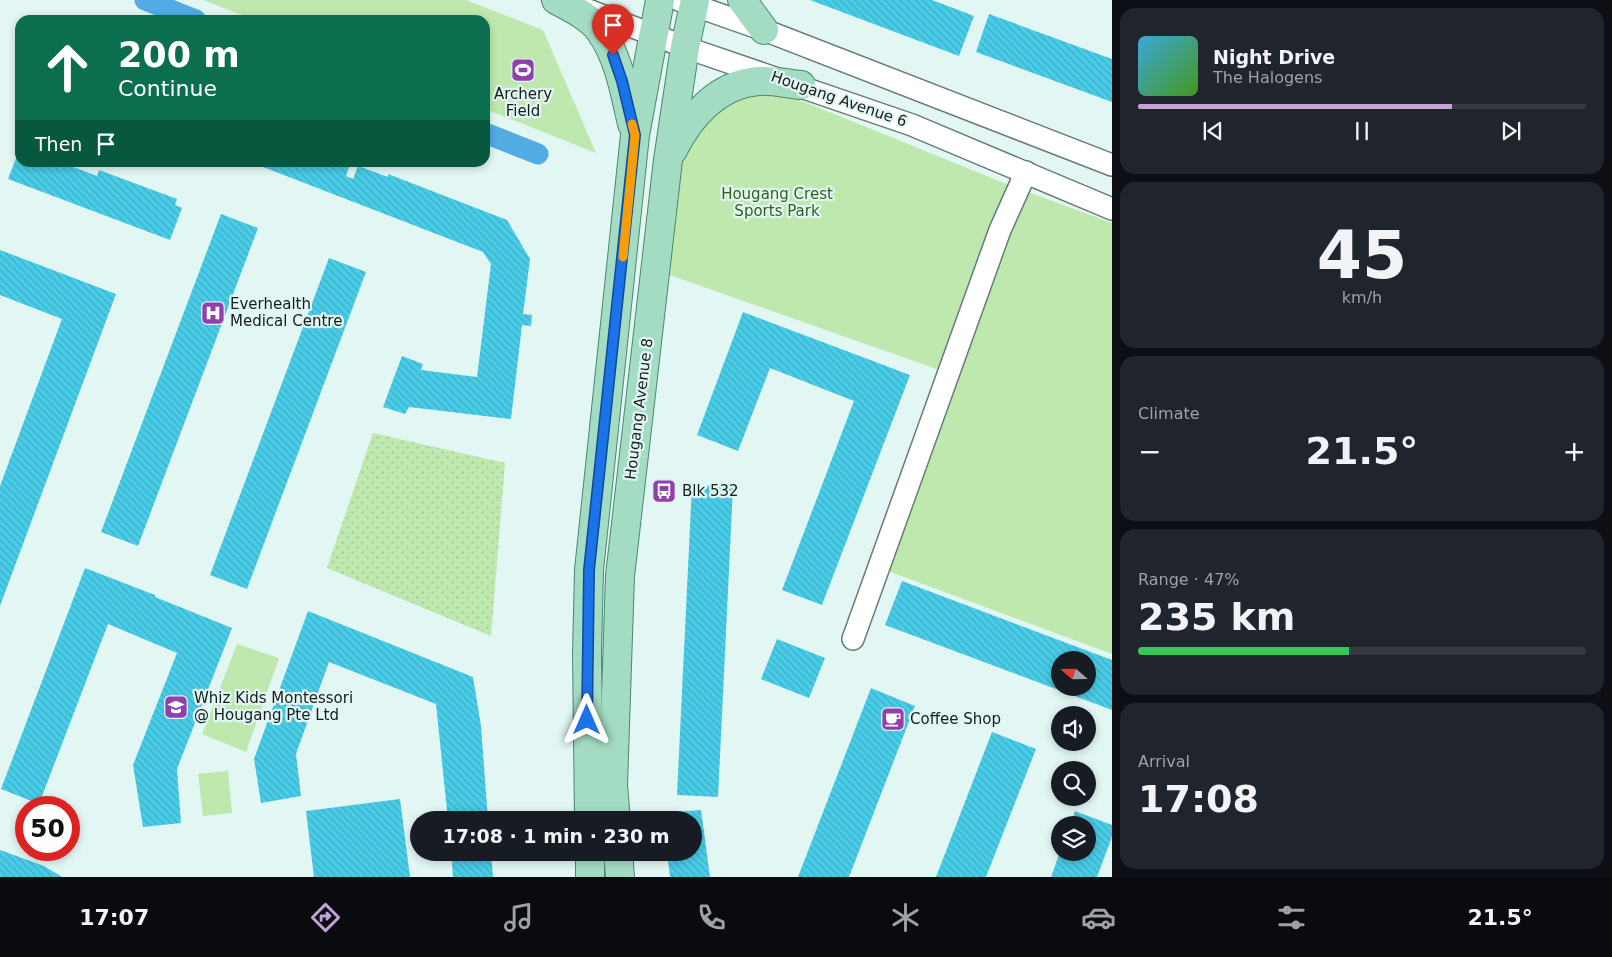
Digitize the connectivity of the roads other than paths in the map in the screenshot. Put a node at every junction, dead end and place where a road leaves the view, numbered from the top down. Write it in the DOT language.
graph roads {
  1 [pos="556,0"];
  2 [pos="561,0"];
  3 [pos="660,0"];
  4 [pos="742,0"];
  5 [pos="689,2"];
  6 [pos="764,30"];
  7 [pos="653,35"];
  8 [pos="684,47"];
  9 [pos="801,85"];
  10 [pos="635,135"];
  11 [pos="668,160"];
  12 [pos="1112,164"];
  13 [pos="1026,172"];
  14 [pos="1112,209"];
  15 [pos="853,640"];
  16 [pos="589,811"];
  17 [pos="615,811"];
  18 [pos="590,861"];
  19 [pos="619,861"];
  20 [pos="590,877"];
  21 [pos="620,877"];
  1 -- 10 [label="main road"];
  2 -- 7 [label="street, Hougang Avenue 6"];
  3 -- 7 [label="main road"];
  4 -- 6 [label="main road"];
  5 -- 6 [label="street"];
  5 -- 8 [label="main road, Hougang Avenue 8"];
  6 -- 12 [label="street"];
  7 -- 8 [label="street, Hougang Avenue 6"];
  7 -- 10 [label="main road"];
  8 -- 9 [label="street, Hougang Avenue 6"];
  8 -- 11 [label="main road, Hougang Avenue 8"];
  9 -- 11 [label="main road"];
  9 -- 13 [label="street, Hougang Avenue 6"];
  10 -- 16 [label="main road"];
  11 -- 17 [label="main road, Hougang Avenue 8"];
  13 -- 14 [label="street, Hougang Avenue 6"];
  13 -- 15 [label="street"];
  18 -- 20 [label="main road"];
  19 -- 21 [label="main road"];
}
